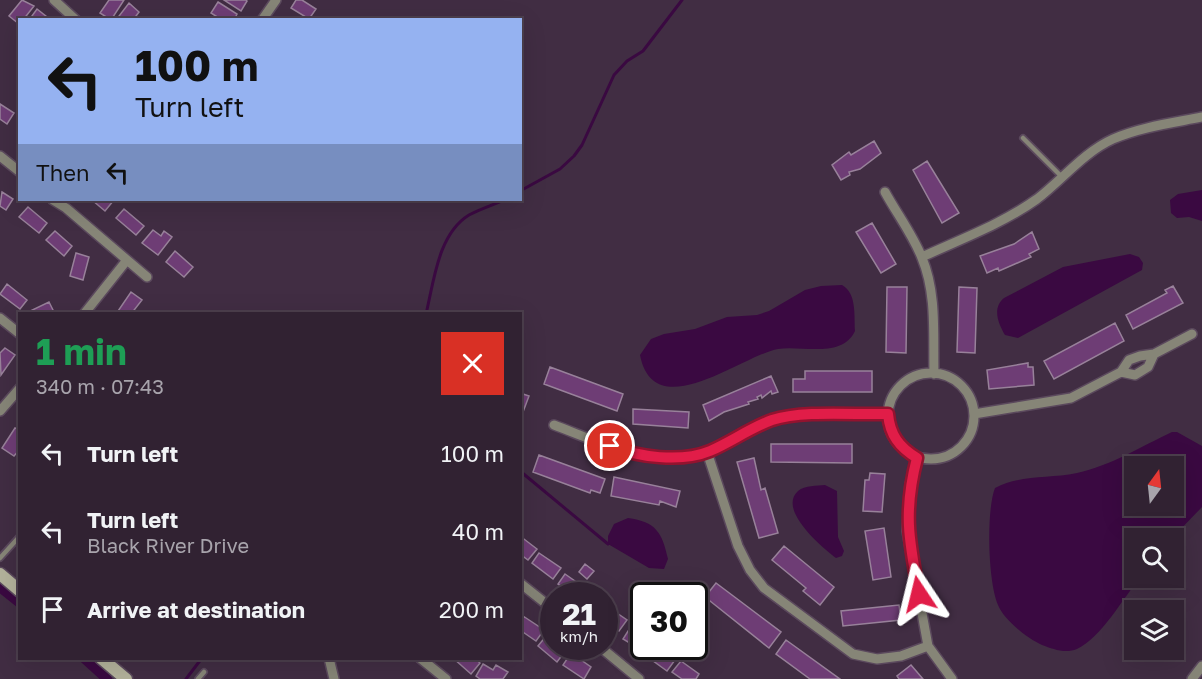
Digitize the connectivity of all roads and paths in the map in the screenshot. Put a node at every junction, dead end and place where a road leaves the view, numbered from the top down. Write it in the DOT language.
graph roads {
  1 [pos="54,0"];
  2 [pos="276,0"];
  3 [pos="74,18"];
  4 [pos="263,18"];
  5 [pos="1202,117"];
  6 [pos="1023,138"];
  7 [pos="0,156"];
  8 [pos="18,170"];
  9 [pos="1062,177"];
  10 [pos="885,192"];
  11 [pos="55,201"];
  12 [pos="922,256"];
  13 [pos="127,260"];
  14 [pos="147,277"];
  15 [pos="86,312"];
  16 [pos="0,318"];
  17 [pos="18,332"];
  18 [pos="1192,334"];
  19 [pos="1154,354"];
  20 [pos="1121,372"];
  21 [pos="934,374"];
  22 [pos="18,390"];
  23 [pos="0,411"];
  24 [pos="888,414"];
  25 [pos="974,414"];
  26 [pos="554,425"];
  27 [pos="707,452"];
  28 [pos="917,458"];
  29 [pos="18,538"];
  30 [pos="0,558"];
  31 [pos="0,574"];
  32 [pos="522,585"];
  33 [pos="18,589"];
  34 [pos="540,599"];
  35 [pos="928,646"];
  36 [pos="103,660"];
  37 [pos="329,660"];
  38 [pos="422,660"];
  39 [pos="616,660"];
  40 [pos="1202,666"];
  41 [pos="204,672"];
  42 [pos="126,679"];
  43 [pos="198,679"];
  44 [pos="333,679"];
  45 [pos="446,679"];
  46 [pos="639,679"];
  47 [pos="952,679"];
  48 [pos="1192,679"];
  1 -- 3 [label="street"];
  2 -- 4 [label="street"];
  5 -- 9 [label="street"];
  6 -- 9 [label="lane"];
  7 -- 8 [label="street"];
  9 -- 12 [label="street"];
  10 -- 12 [label="street"];
  11 -- 13 [label="street"];
  12 -- 21 [label="street"];
  13 -- 14 [label="street"];
  13 -- 15 [label="street"];
  16 -- 17 [label="street"];
  18 -- 19 [label="street"];
  19 -- 20 [label="street"];
  19 -- 20 [label="street"];
  20 -- 25 [label="street"];
  21 -- 24 [label="street"];
  21 -- 25 [label="street"];
  22 -- 23 [label="street"];
  24 -- 27 [label="street"];
  24 -- 28 [label="street"];
  25 -- 28 [label="street"];
  26 -- 27 [label="street"];
  27 -- 35 [label="street"];
  28 -- 35 [label="street"];
  29 -- 30 [label="lane"];
  31 -- 33 [label="main road"];
  32 -- 34 [label="street"];
  35 -- 47 [label="street"];
  36 -- 42 [label="main road"];
  37 -- 44 [label="street"];
  38 -- 45 [label="street"];
  39 -- 46 [label="street"];
  40 -- 48 [label="street"];
  41 -- 43 [label="lane"];
}
